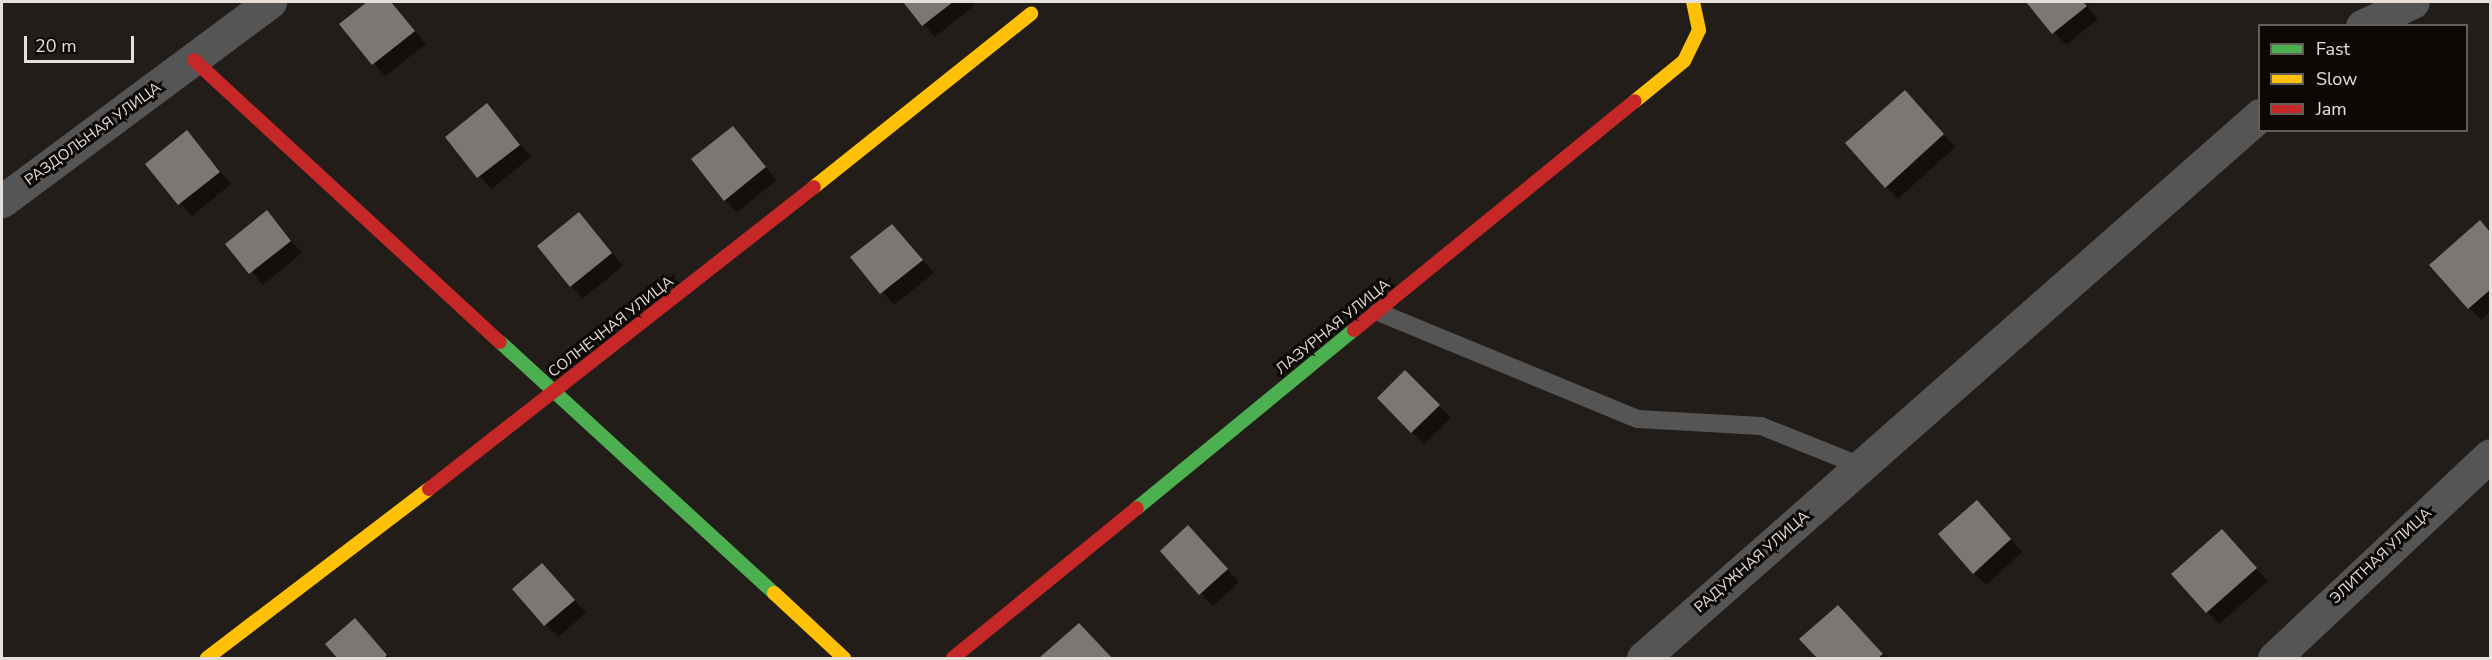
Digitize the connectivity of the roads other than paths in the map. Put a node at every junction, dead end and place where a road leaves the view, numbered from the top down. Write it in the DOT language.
graph roads {
  1 [pos="270,2"];
  2 [pos="1693,2"];
  3 [pos="2413,2"];
  4 [pos="1031,14"];
  5 [pos="2366,24"];
  6 [pos="194,60"];
  7 [pos="2258,116"];
  8 [pos="2,201"];
  9 [pos="1378,312"];
  10 [pos="553,394"];
  11 [pos="2490,455"];
  12 [pos="1861,466"];
  13 [pos="207,658"];
  14 [pos="844,658"];
  15 [pos="952,658"];
  16 [pos="1643,658"];
  17 [pos="2274,658"];
  1 -- 6 [label="street, РАЗДОЛЬНАЯ УЛИЦА"];
  2 -- 9 [label="street, ЛАЗУРНАЯ УЛИЦА"];
  3 -- 5 [label="street"];
  4 -- 10 [label="street, СОЛНЕЧНАЯ УЛИЦА"];
  6 -- 8 [label="street, РАЗДОЛЬНАЯ УЛИЦА"];
  6 -- 10 [label="street"];
  7 -- 12 [label="street, РАДУЖНАЯ УЛИЦА"];
  9 -- 12 [label="lane"];
  9 -- 15 [label="street, ЛАЗУРНАЯ УЛИЦА"];
  10 -- 13 [label="street, СОЛНЕЧНАЯ УЛИЦА"];
  10 -- 14 [label="street"];
  11 -- 17 [label="street, ЭЛИТНАЯ УЛИЦА"];
  12 -- 16 [label="street, РАДУЖНАЯ УЛИЦА"];
}
